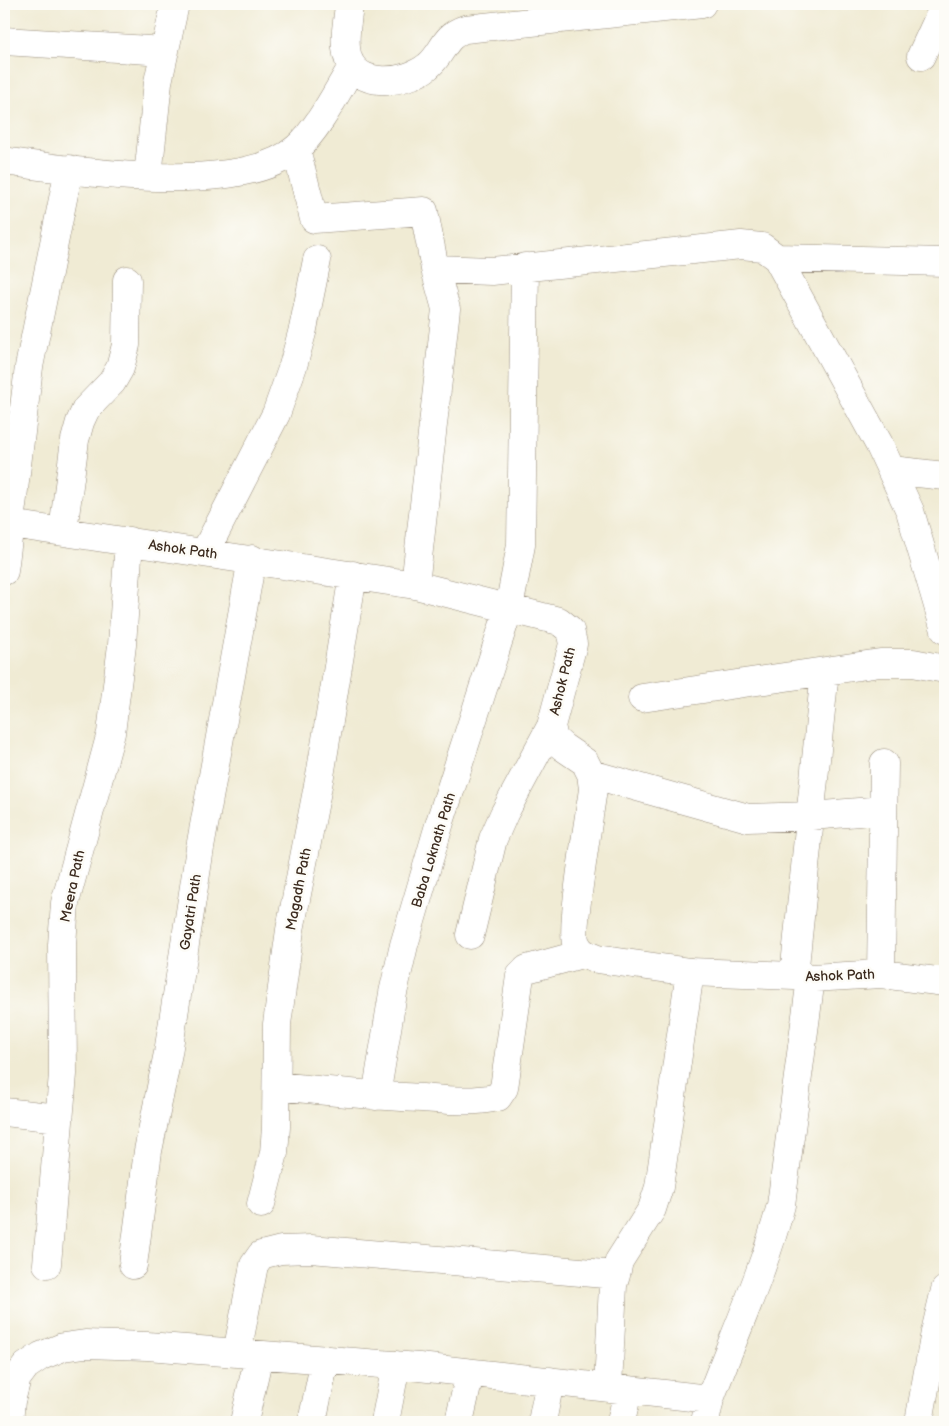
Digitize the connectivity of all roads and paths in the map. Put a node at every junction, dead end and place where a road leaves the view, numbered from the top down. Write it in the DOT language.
graph roads {
  1 [pos="175,4"];
  2 [pos="349,4"];
  3 [pos="702,4"];
  4 [pos="945,4"];
  5 [pos="4,41"];
  6 [pos="165,51"];
  7 [pos="921,56"];
  8 [pos="352,67"];
  9 [pos="296,149"];
  10 [pos="4,161"];
  11 [pos="69,169"];
  12 [pos="148,176"];
  13 [pos="777,258"];
  14 [pos="317,260"];
  15 [pos="945,262"];
  16 [pos="525,267"];
  17 [pos="436,269"];
  18 [pos="127,280"];
  19 [pos="892,470"];
  20 [pos="945,476"];
  21 [pos="7,523"];
  22 [pos="63,532"];
  23 [pos="130,541"];
  24 [pos="205,552"];
  25 [pos="252,560"];
  26 [pos="4,571"];
  27 [pos="353,575"];
  28 [pos="415,585"];
  29 [pos="508,608"];
  30 [pos="945,630"];
  31 [pos="945,669"];
  32 [pos="825,671"];
  33 [pos="642,698"];
  34 [pos="551,726"];
  35 [pos="884,763"];
  36 [pos="591,774"];
  37 [pos="883,810"];
  38 [pos="811,816"];
  39 [pos="470,934"];
  40 [pos="582,954"];
  41 [pos="690,972"];
  42 [pos="881,974"];
  43 [pos="802,977"];
  44 [pos="945,982"];
  45 [pos="277,1086"];
  46 [pos="376,1096"];
  47 [pos="4,1112"];
  48 [pos="59,1118"];
  49 [pos="261,1204"];
  50 [pos="47,1264"];
  51 [pos="133,1265"];
  52 [pos="616,1275"];
  53 [pos="945,1290"];
  54 [pos="248,1354"];
  55 [pos="325,1360"];
  56 [pos="396,1365"];
  57 [pos="470,1373"];
  58 [pos="550,1381"];
  59 [pos="618,1389"];
  60 [pos="707,1410"];
  61 [pos="9,1422"];
  62 [pos="244,1422"];
  63 [pos="312,1422"];
  64 [pos="385,1422"];
  65 [pos="459,1422"];
  66 [pos="542,1422"];
  67 [pos="621,1422"];
  68 [pos="919,1422"];
  1 -- 6 [label="street"];
  2 -- 8 [label="street"];
  3 -- 8 [label="street"];
  4 -- 7 [label="street"];
  5 -- 6 [label="street"];
  6 -- 12 [label="street"];
  8 -- 9 [label="street"];
  9 -- 12 [label="street"];
  9 -- 17 [label="street"];
  10 -- 11 [label="street"];
  11 -- 12 [label="street"];
  11 -- 21 [label="street"];
  13 -- 15 [label="street"];
  13 -- 16 [label="street"];
  13 -- 19 [label="street"];
  14 -- 24 [label="street"];
  16 -- 17 [label="street"];
  16 -- 29 [label="street, Baba Loknath Path"];
  17 -- 28 [label="street"];
  18 -- 22 [label="street"];
  19 -- 20 [label="street"];
  19 -- 30 [label="street"];
  21 -- 22 [label="street, Ashok Path"];
  21 -- 26 [label="street"];
  22 -- 23 [label="street, Ashok Path"];
  23 -- 24 [label="street, Ashok Path"];
  23 -- 48 [label="street, Meera Path"];
  24 -- 25 [label="street, Ashok Path"];
  25 -- 27 [label="street, Ashok Path"];
  25 -- 51 [label="street, Gayatri Path"];
  27 -- 28 [label="street, Ashok Path"];
  27 -- 45 [label="street, Magadh Path"];
  28 -- 29 [label="street, Ashok Path"];
  29 -- 34 [label="street, Ashok Path"];
  29 -- 46 [label="street, Baba Loknath Path"];
  31 -- 32 [label="street"];
  32 -- 33 [label="street"];
  32 -- 38 [label="street"];
  34 -- 36 [label="street, Ashok Path"];
  34 -- 39 [label="street"];
  35 -- 37 [label="street"];
  36 -- 38 [label="street"];
  36 -- 40 [label="street"];
  37 -- 38 [label="street"];
  37 -- 42 [label="street"];
  38 -- 43 [label="street"];
  40 -- 41 [label="street, Ashok Path"];
  40 -- 46 [label="street"];
  41 -- 43 [label="street, Ashok Path"];
  41 -- 52 [label="street"];
  42 -- 43 [label="street, Ashok Path"];
  42 -- 44 [label="street, Ashok Path"];
  43 -- 60 [label="street"];
  45 -- 46 [label="street"];
  45 -- 49 [label="street, Magadh Path"];
  47 -- 48 [label="street"];
  48 -- 50 [label="street, Meera Path"];
  52 -- 54 [label="street"];
  52 -- 59 [label="street"];
  53 -- 68 [label="street"];
  54 -- 55 [label="street"];
  54 -- 61 [label="street"];
  54 -- 62 [label="street"];
  55 -- 56 [label="street"];
  55 -- 63 [label="street"];
  56 -- 57 [label="street"];
  56 -- 64 [label="street"];
  57 -- 58 [label="street"];
  57 -- 65 [label="street"];
  58 -- 59 [label="street"];
  58 -- 66 [label="street"];
  59 -- 60 [label="street"];
  59 -- 67 [label="street"];
}
